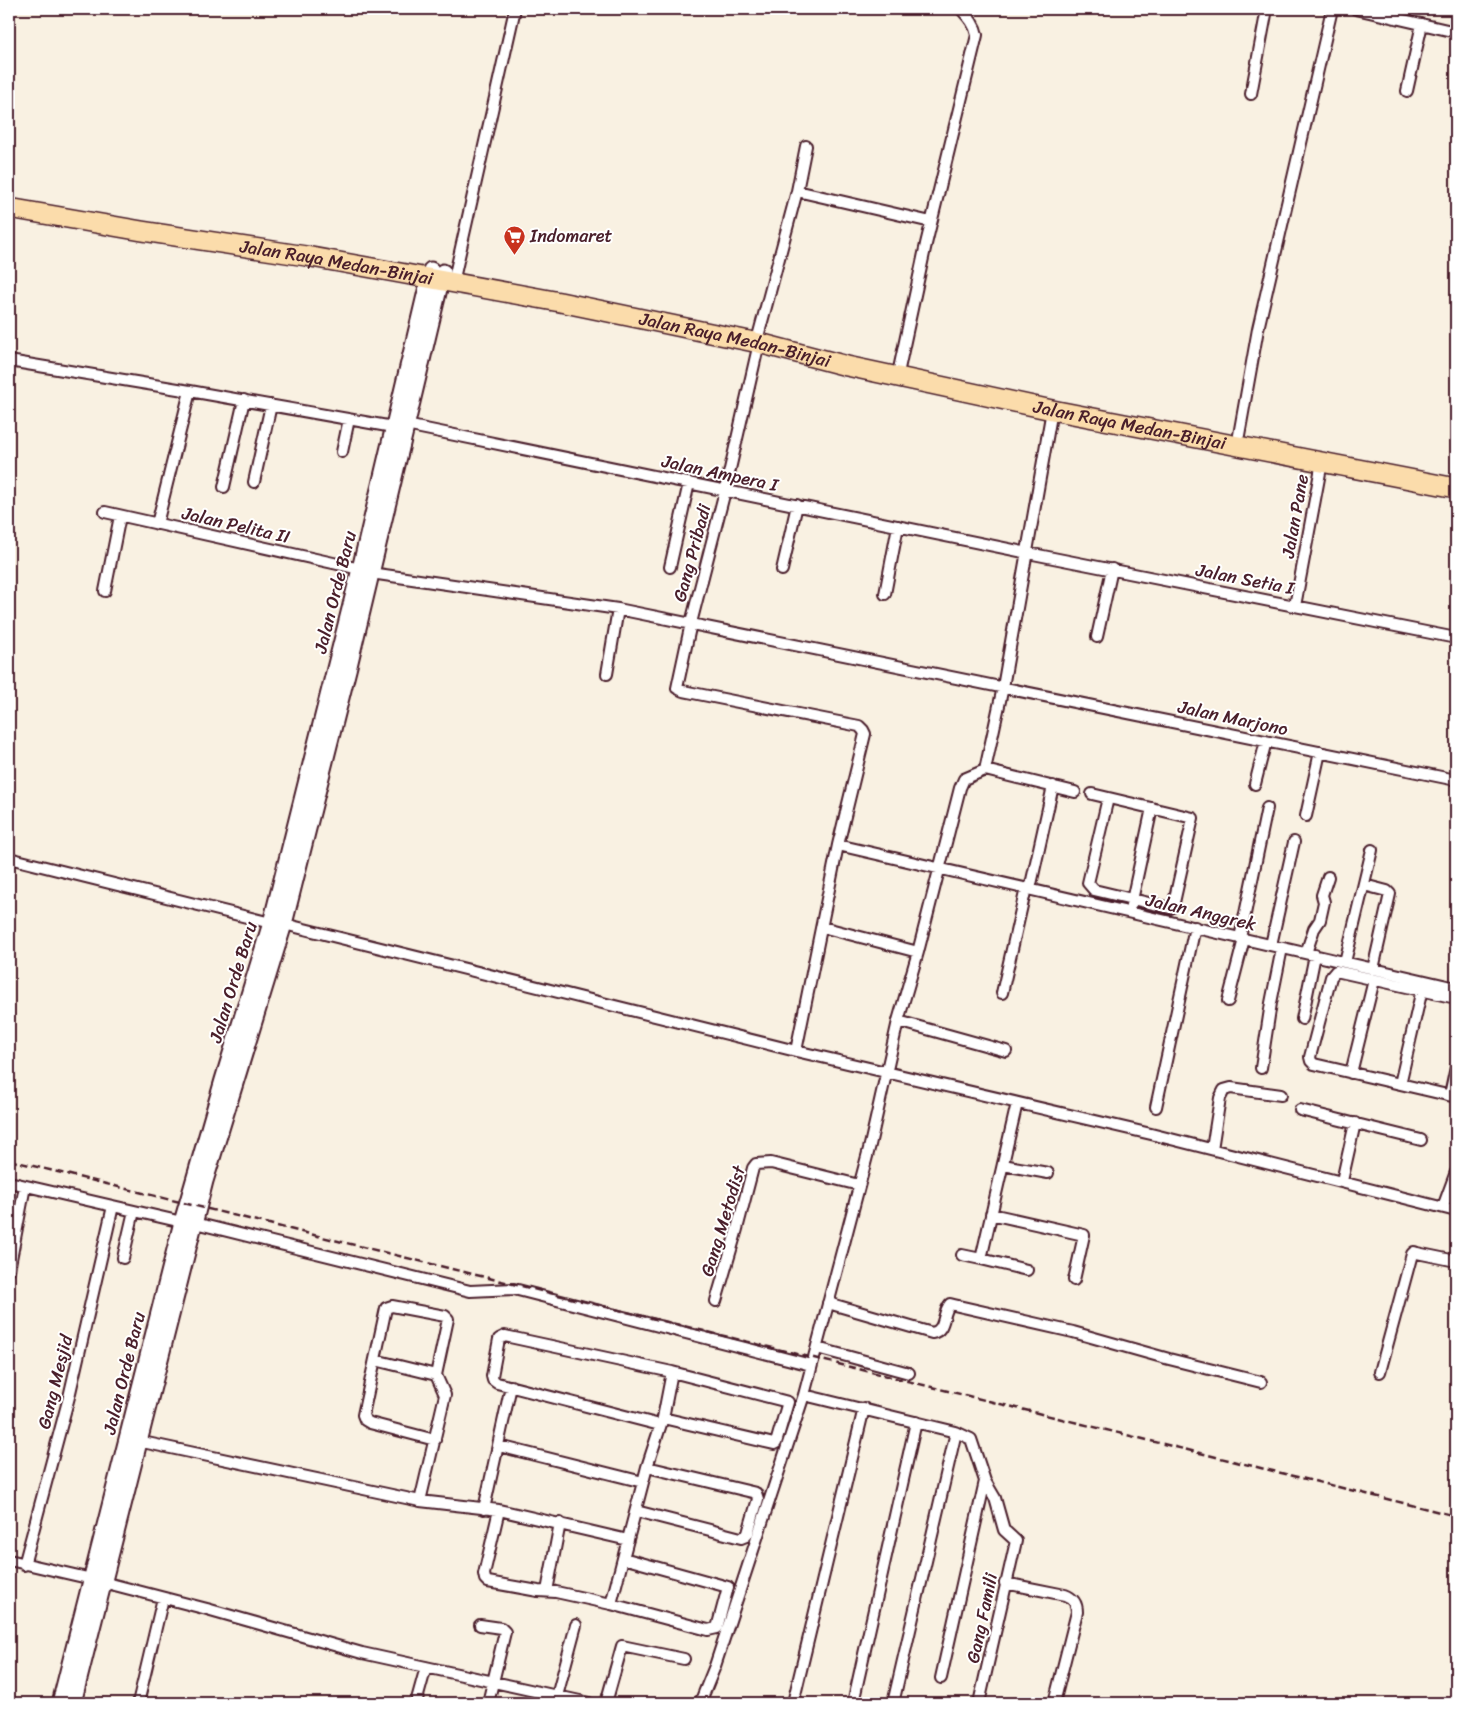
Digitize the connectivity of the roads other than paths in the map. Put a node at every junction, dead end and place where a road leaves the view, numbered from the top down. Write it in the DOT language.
graph roads {
  1 [pos="515,9"];
  2 [pos="961,9"];
  3 [pos="1267,9"];
  4 [pos="1332,9"];
  5 [pos="1356,9"];
  6 [pos="1422,24"];
  7 [pos="1456,32"];
  8 [pos="1407,92"];
  9 [pos="1251,94"];
  10 [pos="806,146"];
  11 [pos="797,191"];
  12 [pos="9,198"];
  13 [pos="9,208"];
  14 [pos="931,222"];
  15 [pos="442,276"];
  16 [pos="759,338"];
  17 [pos="9,361"];
  18 [pos="899,369"];
  19 [pos="190,391"];
  20 [pos="244,400"];
  21 [pos="271,404"];
  22 [pos="1052,410"];
  23 [pos="349,418"];
  24 [pos="400,426"];
  25 [pos="1177,428"];
  26 [pos="1238,435"];
  27 [pos="342,452"];
  28 [pos="1322,462"];
  29 [pos="1456,476"];
  30 [pos="254,482"];
  31 [pos="689,483"];
  32 [pos="224,487"];
  33 [pos="1456,488"];
  34 [pos="725,490"];
  35 [pos="797,505"];
  36 [pos="105,512"];
  37 [pos="120,516"];
  38 [pos="157,524"];
  39 [pos="898,526"];
  40 [pos="1028,552"];
  41 [pos="670,566"];
  42 [pos="782,570"];
  43 [pos="1112,570"];
  44 [pos="366,571"];
  45 [pos="105,591"];
  46 [pos="885,594"];
  47 [pos="1295,606"];
  48 [pos="618,609"];
  49 [pos="690,623"];
  50 [pos="1097,637"];
  51 [pos="1456,638"];
  52 [pos="607,674"];
  53 [pos="1003,687"];
  54 [pos="1266,741"];
  55 [pos="1320,752"];
  56 [pos="985,770"];
  57 [pos="1456,780"];
  58 [pos="1255,784"];
  59 [pos="1053,786"];
  60 [pos="1075,792"];
  61 [pos="1092,794"];
  62 [pos="1108,798"];
  63 [pos="1152,808"];
  64 [pos="1267,808"];
  65 [pos="1306,816"];
  66 [pos="1294,842"];
  67 [pos="838,845"];
  68 [pos="1372,850"];
  69 [pos="9,858"];
  70 [pos="939,867"];
  71 [pos="1328,877"];
  72 [pos="1364,885"];
  73 [pos="1028,888"];
  74 [pos="1132,899"];
  75 [pos="1129,912"];
  76 [pos="278,924"];
  77 [pos="822,927"];
  78 [pos="1195,927"];
  79 [pos="1242,938"];
  80 [pos="1271,945"];
  81 [pos="1282,948"];
  82 [pos="918,952"];
  83 [pos="1311,954"];
  84 [pos="1345,962"];
  85 [pos="1373,969"];
  86 [pos="1374,980"];
  87 [pos="1422,986"];
  88 [pos="1456,988"];
  89 [pos="1002,993"];
  90 [pos="1456,998"];
  91 [pos="1228,1001"];
  92 [pos="1302,1020"];
  93 [pos="898,1021"];
  94 [pos="796,1050"];
  95 [pos="1006,1051"];
  96 [pos="1456,1067"];
  97 [pos="1261,1068"];
  98 [pos="887,1071"];
  99 [pos="1351,1073"];
  100 [pos="1400,1084"];
  101 [pos="1281,1095"];
  102 [pos="1453,1096"];
  103 [pos="1017,1103"];
  104 [pos="1156,1107"];
  105 [pos="1300,1110"];
  106 [pos="1354,1123"];
  107 [pos="1421,1140"];
  108 [pos="1212,1150"];
  109 [pos="1003,1165"];
  110 [pos="1456,1172"];
  111 [pos="1048,1174"];
  112 [pos="1342,1181"];
  113 [pos="9,1182"];
  114 [pos="859,1185"];
  115 [pos="25,1186"];
  116 [pos="114,1206"];
  117 [pos="1444,1208"];
  118 [pos="134,1211"];
  119 [pos="1456,1211"];
  120 [pos="991,1214"];
  121 [pos="189,1222"];
  122 [pos="962,1255"];
  123 [pos="123,1258"];
  124 [pos="981,1259"];
  125 [pos="1456,1261"];
  126 [pos="9,1270"];
  127 [pos="1027,1270"];
  128 [pos="1074,1280"];
  129 [pos="716,1301"];
  130 [pos="828,1303"];
  131 [pos="816,1348"];
  132 [pos="375,1360"];
  133 [pos="811,1365"];
  134 [pos="672,1372"];
  135 [pos="1380,1372"];
  136 [pos="909,1373"];
  137 [pos="436,1375"];
  138 [pos="1261,1382"];
  139 [pos="512,1386"];
  140 [pos="804,1394"];
  141 [pos="864,1408"];
  142 [pos="661,1422"];
  143 [pos="916,1422"];
  144 [pos="956,1432"];
  145 [pos="133,1440"];
  146 [pos="435,1440"];
  147 [pos="499,1446"];
  148 [pos="647,1467"];
  149 [pos="985,1481"];
  150 [pos="644,1482"];
  151 [pos="420,1501"];
  152 [pos="484,1509"];
  153 [pos="499,1510"];
  154 [pos="636,1511"];
  155 [pos="560,1523"];
  156 [pos="628,1540"];
  157 [pos="623,1558"];
  158 [pos="9,1560"];
  159 [pos="24,1565"];
  160 [pos="97,1581"];
  161 [pos="1006,1584"];
  162 [pos="547,1591"];
  163 [pos="163,1598"];
  164 [pos="611,1604"];
  165 [pos="480,1625"];
  166 [pos="576,1625"];
  167 [pos="684,1659"];
  168 [pos="426,1667"];
  169 [pos="940,1678"];
  170 [pos="493,1682"];
  171 [pos="557,1696"];
  172 [pos="60,1703"];
  173 [pos="72,1703"];
  174 [pos="138,1703"];
  175 [pos="416,1703"];
  176 [pos="488,1703"];
  177 [pos="589,1703"];
  178 [pos="606,1703"];
  179 [pos="700,1703"];
  180 [pos="793,1703"];
  181 [pos="853,1703"];
  182 [pos="895,1703"];
  183 [pos="979,1703"];
  184 [pos="1054,1703"];
  1 -- 15 [label="street"];
  2 -- 14 [label="street"];
  3 -- 9 [label="street"];
  4 -- 26 [label="street"];
  5 -- 6 [label="street"];
  6 -- 7 [label="street"];
  6 -- 8 [label="street"];
  10 -- 11 [label="street, Gang Pribadi"];
  11 -- 14 [label="street"];
  11 -- 16 [label="street, Gang Pribadi"];
  12 -- 15 [label="highway, Jalan Raya Medan-Binjai"];
  13 -- 15 [label="highway, Jalan Raya Medan-Binjai"];
  14 -- 18 [label="street"];
  15 -- 16 [label="highway, Jalan Raya Medan-Binjai"];
  15 -- 24 [label="main road, Jalan Orde Baru"];
  16 -- 18 [label="highway, Jalan Raya Medan-Binjai"];
  16 -- 22 [label="highway, Jalan Raya Medan-Binjai"];
  16 -- 34 [label="street, Gang Pribadi"];
  17 -- 19 [label="street, Jalan Ampera I"];
  18 -- 25 [label="highway, Jalan Raya Medan-Binjai"];
  19 -- 20 [label="street, Jalan Ampera I"];
  19 -- 38 [label="street"];
  20 -- 21 [label="street, Jalan Ampera I"];
  20 -- 32 [label="street"];
  21 -- 23 [label="street, Jalan Ampera I"];
  21 -- 30 [label="street"];
  22 -- 25 [label="highway, Jalan Raya Medan-Binjai"];
  22 -- 40 [label="street"];
  23 -- 24 [label="street, Jalan Ampera I"];
  23 -- 27 [label="street"];
  24 -- 31 [label="street, Jalan Ampera I"];
  24 -- 44 [label="main road, Jalan Orde Baru"];
  25 -- 26 [label="highway, Jalan Raya Medan-Binjai"];
  25 -- 28 [label="highway, Jalan Raya Medan-Binjai"];
  26 -- 29 [label="highway, Jalan Raya Medan-Binjai"];
  28 -- 33 [label="highway, Jalan Raya Medan-Binjai"];
  28 -- 47 [label="street, Jalan Pane"];
  31 -- 34 [label="street, Jalan Ampera I"];
  31 -- 41 [label="street"];
  34 -- 35 [label="street, Jalan Ampera I"];
  34 -- 49 [label="street, Gang Pribadi"];
  35 -- 39 [label="street, Jalan Ampera I"];
  35 -- 42 [label="street"];
  36 -- 37 [label="street, Jalan Pelita II"];
  37 -- 38 [label="street, Jalan Pelita II"];
  37 -- 45 [label="street"];
  38 -- 44 [label="street, Jalan Pelita II"];
  39 -- 40 [label="street, Jalan Ampera I"];
  39 -- 46 [label="street"];
  40 -- 43 [label="street, Jalan Setia I"];
  40 -- 53 [label="street"];
  43 -- 47 [label="street, Jalan Setia I"];
  43 -- 50 [label="street"];
  44 -- 48 [label="street, Jalan Pelita II"];
  44 -- 76 [label="main road, Jalan Orde Baru"];
  47 -- 51 [label="street, Jalan Setia I"];
  48 -- 49 [label="street, Jalan Pelita II"];
  48 -- 52 [label="street"];
  49 -- 53 [label="street, Jalan Marjono"];
  49 -- 67 [label="street, Gang Pribadi"];
  53 -- 54 [label="street, Jalan Marjono"];
  53 -- 56 [label="street"];
  54 -- 55 [label="street, Jalan Marjono"];
  54 -- 58 [label="street"];
  55 -- 57 [label="street, Jalan Marjono"];
  55 -- 65 [label="street"];
  56 -- 59 [label="street"];
  56 -- 70 [label="street"];
  59 -- 60 [label="street"];
  59 -- 73 [label="street"];
  61 -- 62 [label="street"];
  62 -- 63 [label="street"];
  62 -- 74 [label="street"];
  63 -- 74 [label="street"];
  63 -- 74 [label="street"];
  64 -- 79 [label="street"];
  66 -- 80 [label="street"];
  67 -- 70 [label="street, Jalan Anggrek"];
  67 -- 77 [label="street"];
  68 -- 72 [label="street"];
  69 -- 76 [label="street"];
  70 -- 73 [label="street, Jalan Anggrek"];
  70 -- 82 [label="street"];
  71 -- 83 [label="street"];
  72 -- 84 [label="street"];
  72 -- 85 [label="street"];
  73 -- 75 [label="street, Jalan Anggrek"];
  73 -- 89 [label="street"];
  74 -- 75 [label="street"];
  75 -- 78 [label="street, Jalan Anggrek"];
  76 -- 94 [label="street"];
  76 -- 121 [label="main road, Jalan Orde Baru"];
  77 -- 82 [label="street"];
  77 -- 94 [label="street"];
  78 -- 79 [label="street, Jalan Anggrek"];
  78 -- 104 [label="street"];
  79 -- 80 [label="street, Jalan Anggrek"];
  79 -- 91 [label="street"];
  80 -- 81 [label="street, Jalan Anggrek"];
  81 -- 83 [label="street, Jalan Anggrek"];
  81 -- 97 [label="street"];
  82 -- 93 [label="street"];
  83 -- 84 [label="street, Jalan Anggrek"];
  83 -- 92 [label="street"];
  84 -- 85 [label="street, Jalan Anggrek"];
  85 -- 87 [label="street, Jalan Anggrek"];
  86 -- 87 [label="street"];
  86 -- 99 [label="street"];
  86 -- 99 [label="street"];
  87 -- 88 [label="street, Jalan Anggrek"];
  87 -- 90 [label="street"];
  87 -- 100 [label="street"];
  93 -- 95 [label="street"];
  93 -- 98 [label="street"];
  94 -- 98 [label="street"];
  96 -- 102 [label="street"];
  98 -- 103 [label="street"];
  98 -- 114 [label="street"];
  99 -- 100 [label="street"];
  100 -- 102 [label="street"];
  101 -- 108 [label="street"];
  103 -- 108 [label="street"];
  103 -- 109 [label="street"];
  105 -- 106 [label="street"];
  106 -- 107 [label="street"];
  106 -- 112 [label="street"];
  108 -- 112 [label="street"];
  109 -- 111 [label="street"];
  109 -- 120 [label="street"];
  110 -- 117 [label="street"];
  112 -- 117 [label="street"];
  113 -- 115 [label="street"];
  114 -- 129 [label="street, Gang Metodist"];
  114 -- 130 [label="street"];
  115 -- 116 [label="street"];
  115 -- 126 [label="street"];
  116 -- 118 [label="street"];
  116 -- 159 [label="street, Gang Mesjid"];
  117 -- 119 [label="street"];
  118 -- 121 [label="street"];
  118 -- 123 [label="street"];
  120 -- 124 [label="street"];
  120 -- 128 [label="street"];
  121 -- 133 [label="street"];
  121 -- 145 [label="main road, Jalan Orde Baru"];
  122 -- 124 [label="street"];
  124 -- 127 [label="street"];
  125 -- 135 [label="street"];
  130 -- 131 [label="street"];
  130 -- 138 [label="street"];
  131 -- 133 [label="street"];
  131 -- 136 [label="street"];
  132 -- 137 [label="street"];
  132 -- 137 [label="street"];
  132 -- 146 [label="street"];
  133 -- 140 [label="street"];
  134 -- 139 [label="street"];
  134 -- 142 [label="street"];
  134 -- 142 [label="street"];
  137 -- 146 [label="street"];
  139 -- 142 [label="street"];
  139 -- 147 [label="street"];
  140 -- 141 [label="street"];
  140 -- 179 [label="street"];
  141 -- 143 [label="street"];
  141 -- 180 [label="street"];
  142 -- 148 [label="street"];
  143 -- 144 [label="street"];
  143 -- 181 [label="street"];
  144 -- 149 [label="street"];
  144 -- 182 [label="street"];
  145 -- 151 [label="street"];
  145 -- 160 [label="main road, Jalan Orde Baru"];
  146 -- 151 [label="street"];
  147 -- 150 [label="street"];
  147 -- 152 [label="street"];
  148 -- 150 [label="street"];
  148 -- 154 [label="street"];
  149 -- 161 [label="street, Gang Famili"];
  149 -- 169 [label="street"];
  150 -- 154 [label="street"];
  151 -- 152 [label="street"];
  152 -- 153 [label="street"];
  153 -- 155 [label="street"];
  153 -- 162 [label="street"];
  154 -- 156 [label="street"];
  155 -- 156 [label="street"];
  155 -- 162 [label="street"];
  156 -- 157 [label="street"];
  157 -- 164 [label="street"];
  157 -- 164 [label="street"];
  158 -- 159 [label="street"];
  159 -- 160 [label="street"];
  160 -- 163 [label="street"];
  160 -- 172 [label="main road, Jalan Orde Baru"];
  160 -- 173 [label="main road, Jalan Orde Baru"];
  161 -- 183 [label="street, Gang Famili"];
  161 -- 184 [label="street"];
  162 -- 164 [label="street"];
  163 -- 168 [label="street"];
  163 -- 174 [label="street"];
  165 -- 170 [label="street"];
  166 -- 171 [label="street"];
  167 -- 178 [label="street"];
  168 -- 170 [label="street"];
  168 -- 175 [label="street"];
  170 -- 171 [label="street"];
  170 -- 176 [label="street"];
  171 -- 177 [label="street"];
}
